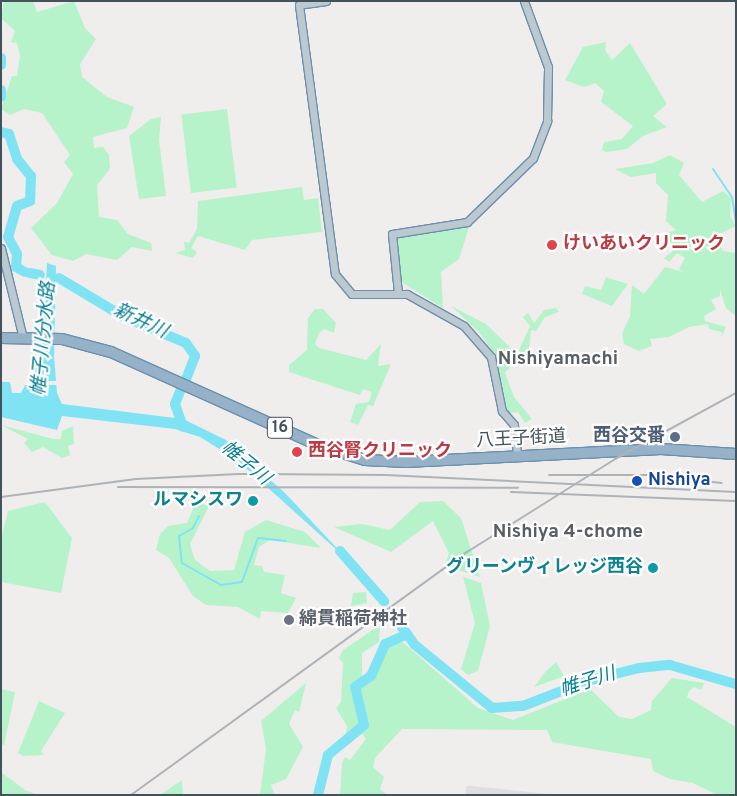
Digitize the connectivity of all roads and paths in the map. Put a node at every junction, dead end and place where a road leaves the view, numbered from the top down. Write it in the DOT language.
graph roads {
  1 [pos="326,1"];
  2 [pos="524,1"];
  3 [pos="1,248"];
  4 [pos="398,293"];
  5 [pos="1,338"];
  6 [pos="23,338"];
  7 [pos="736,454"];
  8 [pos="517,456"];
  1 -- 4 [label="street"];
  2 -- 4 [label="street"];
  3 -- 6 [label="street"];
  4 -- 8 [label="street"];
  5 -- 6 [label="highway, 八王子街道 / 16"];
  6 -- 8 [label="highway, 八王子街道 / 16"];
  7 -- 8 [label="highway, 八王子街道 / 16"];
}
